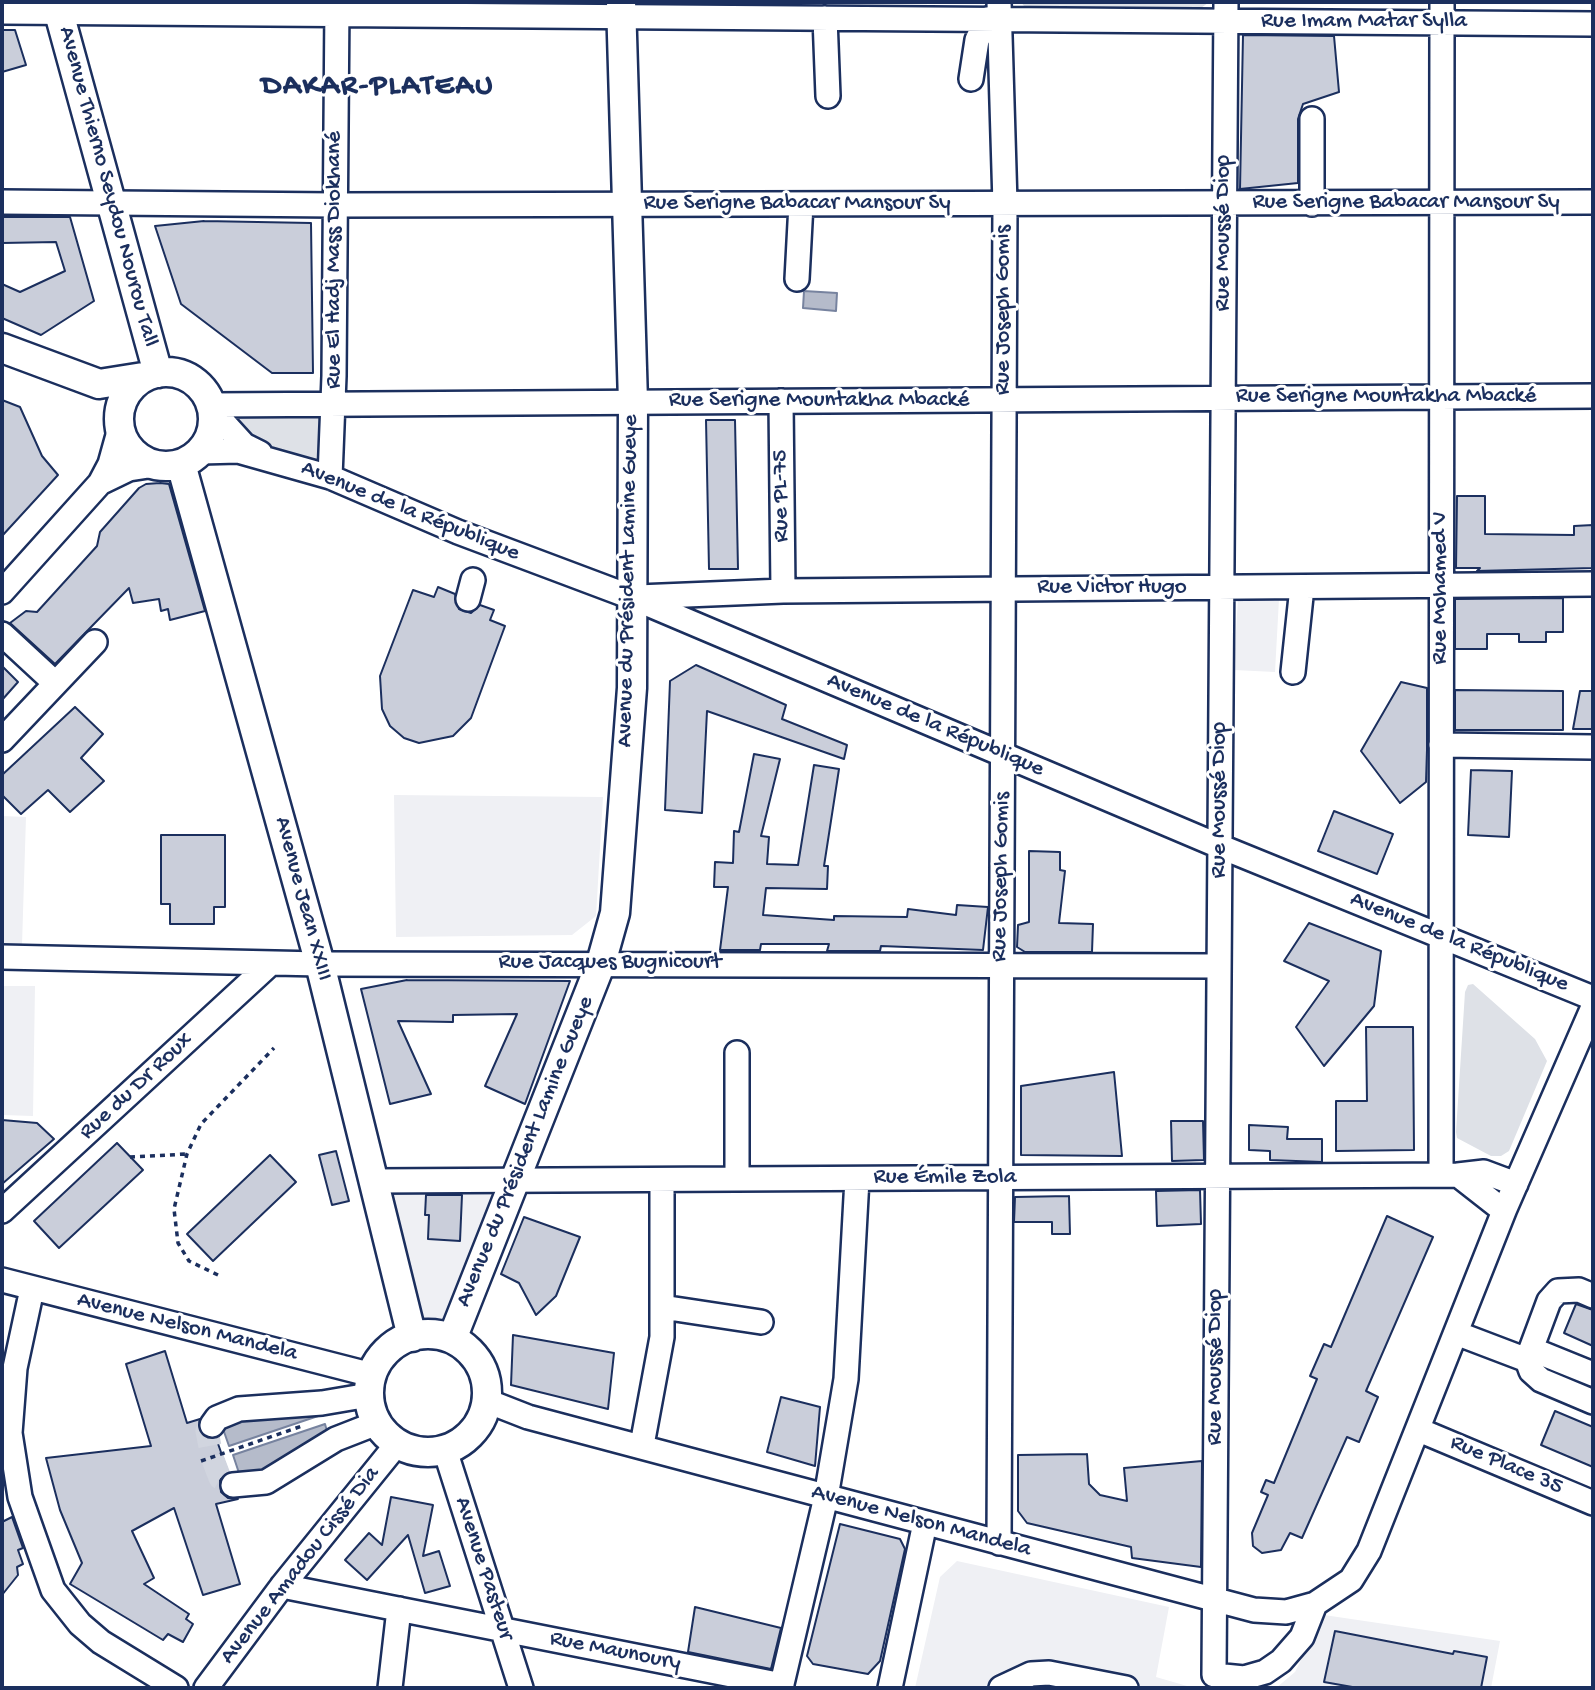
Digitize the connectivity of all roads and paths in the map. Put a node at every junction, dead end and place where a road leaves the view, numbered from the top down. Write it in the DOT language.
graph roads {
  1 [pos="57,7"];
  2 [pos="337,8"];
  3 [pos="621,9"];
  4 [pos="1226,11"];
  5 [pos="2,12"];
  6 [pos="1442,12"];
  7 [pos="995,13"];
  8 [pos="825,18"];
  9 [pos="1593,24"];
  10 [pos="971,79"];
  11 [pos="828,96"];
  12 [pos="1312,119"];
  13 [pos="111,201"];
  14 [pos="2,202"];
  15 [pos="1593,202"];
  16 [pos="627,203"];
  17 [pos="1442,203"];
  18 [pos="800,204"];
  19 [pos="1004,204"];
  20 [pos="1311,204"];
  21 [pos="335,205"];
  22 [pos="1224,205"];
  23 [pos="797,279"];
  24 [pos="2,348"];
  25 [pos="66,374"];
  26 [pos="151,375"];
  27 [pos="1593,396"];
  28 [pos="1441,397"];
  29 [pos="1223,398"];
  30 [pos="1004,400"];
  31 [pos="781,401"];
  32 [pos="633,402"];
  33 [pos="334,405"];
  34 [pos="213,408"];
  35 [pos="120,428"];
  36 [pos="179,461"];
  37 [pos="275,461"];
  38 [pos="330,477"];
  39 [pos="100,483"];
  40 [pos="1593,584"];
  41 [pos="1441,586"];
  42 [pos="1221,587"];
  43 [pos="1302,587"];
  44 [pos="1003,589"];
  45 [pos="783,591"];
  46 [pos="2,592"];
  47 [pos="631,597"];
  48 [pos="2,634"];
  49 [pos="95,642"];
  50 [pos="1293,672"];
  51 [pos="55,683"];
  52 [pos="2,740"];
  53 [pos="1441,745"];
  54 [pos="1593,747"];
  55 [pos="1004,755"];
  56 [pos="1219,846"];
  57 [pos="1440,935"];
  58 [pos="2,957"];
  59 [pos="271,963"];
  60 [pos="601,963"];
  61 [pos="320,964"];
  62 [pos="1001,964"];
  63 [pos="1219,966"];
  64 [pos="1593,998"];
  65 [pos="1593,1007"];
  66 [pos="274,1048"];
  67 [pos="737,1053"];
  68 [pos="187,1154"];
  69 [pos="130,1157"];
  70 [pos="1449,1175"];
  71 [pos="1217,1177"];
  72 [pos="1001,1178"];
  73 [pos="857,1179"];
  74 [pos="662,1180"];
  75 [pos="737,1180"];
  76 [pos="374,1181"];
  77 [pos="513,1181"];
  78 [pos="1516,1184"];
  79 [pos="2,1211"];
  80 [pos="1504,1211"];
  81 [pos="218,1275"];
  82 [pos="2,1280"];
  83 [pos="32,1289"];
  84 [pos="1593,1296"];
  85 [pos="662,1307"];
  86 [pos="761,1322"];
  87 [pos="1456,1333"];
  88 [pos="412,1336"];
  89 [pos="452,1339"];
  90 [pos="1530,1354"];
  91 [pos="1593,1374"];
  92 [pos="370,1385"];
  93 [pos="487,1401"];
  94 [pos="1593,1402"];
  95 [pos="314,1422"];
  96 [pos="377,1423"];
  97 [pos="212,1425"];
  98 [pos="1419,1430"];
  99 [pos="397,1444"];
  100 [pos="642,1446"];
  101 [pos="445,1450"];
  102 [pos="201,1461"];
  103 [pos="233,1485"];
  104 [pos="826,1497"];
  105 [pos="1593,1503"];
  106 [pos="925,1523"];
  107 [pos="999,1543"];
  108 [pos="282,1586"];
  109 [pos="1214,1599"];
  110 [pos="1315,1604"];
  111 [pos="399,1609"];
  112 [pos="504,1630"];
  113 [pos="1213,1681"];
  114 [pos="782,1687"];
  115 [pos="176,1688"];
  116 [pos="206,1688"];
  117 [pos="390,1688"];
  118 [pos="521,1688"];
  119 [pos="890,1688"];
  120 [pos="1001,1688"];
  121 [pos="1126,1688"];
  1 -- 2 [label="street, Rue Imam Matar Sylla"];
  1 -- 5 [label="street, Rue Imam Matar Sylla"];
  1 -- 13 [label="main road, Avenue Thierno Seydou Nourou Tall"];
  2 -- 3 [label="street, Rue Imam Matar Sylla"];
  2 -- 21 [label="street, Rue El Hadj Mass Diokhané"];
  3 -- 8 [label="street, Rue Imam Matar Sylla"];
  3 -- 16 [label="main road, Avenue du Président Lamine Gueye"];
  4 -- 6 [label="street, Rue Imam Matar Sylla"];
  4 -- 7 [label="street, Rue Imam Matar Sylla"];
  4 -- 22 [label="street, Rue Moussé Diop"];
  6 -- 9 [label="street, Rue Imam Matar Sylla"];
  6 -- 17 [label="street, Rue Mohamed V"];
  7 -- 8 [label="street, Rue Imam Matar Sylla"];
  7 -- 10 [label="street"];
  7 -- 19 [label="street, Rue Joseph Gomis"];
  8 -- 11 [label="street"];
  12 -- 20 [label="street"];
  13 -- 14 [label="street, Rue Serigne Babacar Mansour Sy"];
  13 -- 21 [label="street, Rue Serigne Babacar Mansour Sy"];
  13 -- 26 [label="main road, Avenue Thierno Seydou Nourou Tall"];
  15 -- 17 [label="street, Rue Serigne Babacar Mansour Sy"];
  16 -- 18 [label="street, Rue Serigne Babacar Mansour Sy"];
  16 -- 21 [label="street, Rue Serigne Babacar Mansour Sy"];
  16 -- 32 [label="main road, Avenue du Président Lamine Gueye"];
  17 -- 20 [label="street, Rue Serigne Babacar Mansour Sy"];
  17 -- 28 [label="street, Rue Mohamed V"];
  18 -- 19 [label="street, Rue Serigne Babacar Mansour Sy"];
  18 -- 23 [label="street"];
  19 -- 22 [label="street, Rue Serigne Babacar Mansour Sy"];
  19 -- 30 [label="street, Rue Joseph Gomis"];
  20 -- 22 [label="street, Rue Serigne Babacar Mansour Sy"];
  21 -- 33 [label="street, Rue El Hadj Mass Diokhané"];
  22 -- 29 [label="street, Rue Moussé Diop"];
  24 -- 25 [label="main road"];
  25 -- 26 [label="main road"];
  25 -- 35 [label="main road"];
  26 -- 34 [label="main road"];
  26 -- 35 [label="main road"];
  27 -- 28 [label="street, Rue Serigne Mountakha Mbacké"];
  28 -- 29 [label="street, Rue Serigne Mountakha Mbacké"];
  28 -- 41 [label="street, Rue Mohamed V"];
  29 -- 30 [label="street, Rue Serigne Mountakha Mbacké"];
  29 -- 42 [label="street, Rue Moussé Diop"];
  30 -- 31 [label="street, Rue Serigne Mountakha Mbacké"];
  30 -- 44 [label="street, Rue Joseph Gomis"];
  31 -- 32 [label="street, Rue Serigne Mountakha Mbacké"];
  31 -- 45 [label="street, Rue PL-75"];
  32 -- 33 [label="street, Rue Serigne Mountakha Mbacké"];
  32 -- 47 [label="main road, Avenue du Président Lamine Gueye"];
  33 -- 34 [label="street, Rue Serigne Mountakha Mbacké"];
  33 -- 38 [label="street, Rue El Hadj Mass Diokhané"];
  34 -- 36 [label="main road"];
  34 -- 37 [label="street, Avenue de la République"];
  35 -- 36 [label="main road"];
  35 -- 39 [label="street"];
  36 -- 37 [label="street, Avenue de la République"];
  36 -- 39 [label="street, Avenue de la République"];
  36 -- 61 [label="main road, Avenue Jean XXIII"];
  37 -- 38 [label="street, Avenue de la République"];
  38 -- 47 [label="street, Avenue de la République"];
  39 -- 46 [label="street"];
  40 -- 41 [label="street, Rue Victor Hugo"];
  41 -- 43 [label="street, Rue Victor Hugo"];
  41 -- 53 [label="street, Rue Mohamed V"];
  42 -- 43 [label="street, Rue Victor Hugo"];
  42 -- 44 [label="street, Rue Victor Hugo"];
  42 -- 56 [label="street, Rue Moussé Diop"];
  43 -- 50 [label="street"];
  44 -- 45 [label="street, Rue Victor Hugo"];
  44 -- 55 [label="street, Rue Joseph Gomis"];
  45 -- 47 [label="street, Rue Victor Hugo"];
  47 -- 55 [label="street, Avenue de la République"];
  47 -- 60 [label="main road, Avenue du Président Lamine Gueye"];
  48 -- 51 [label="street"];
  49 -- 51 [label="street"];
  51 -- 52 [label="street"];
  53 -- 54 [label="street"];
  53 -- 57 [label="street, Rue Mohamed V"];
  55 -- 56 [label="street, Avenue de la République"];
  55 -- 62 [label="street, Rue Joseph Gomis"];
  56 -- 57 [label="street, Avenue de la République"];
  56 -- 63 [label="street, Rue Moussé Diop"];
  57 -- 64 [label="street, Avenue de la République"];
  57 -- 70 [label="street, Rue Mohamed V"];
  58 -- 59 [label="street, Rue Jacques Bugnicourt"];
  59 -- 61 [label="street, Rue Jacques Bugnicourt"];
  59 -- 79 [label="street, Rue du Dr Roux"];
  60 -- 61 [label="street, Rue Jacques Bugnicourt"];
  60 -- 62 [label="street, Rue Jacques Bugnicourt"];
  60 -- 77 [label="main road, Avenue du Président Lamine Gueye"];
  61 -- 76 [label="main road, Avenue Jean XXIII"];
  62 -- 63 [label="street, Rue Jacques Bugnicourt"];
  62 -- 72 [label="street, Rue Joseph Gomis"];
  63 -- 71 [label="street, Rue Moussé Diop"];
  65 -- 78 [label="street"];
  66 -- 68 [label="path"];
  67 -- 75 [label="street"];
  68 -- 69 [label="path"];
  68 -- 81 [label="path"];
  70 -- 71 [label="street, Rue Émile Zola"];
  70 -- 78 [label="street, Rue Émile Zola"];
  70 -- 80 [label="street"];
  71 -- 72 [label="street, Rue Émile Zola"];
  71 -- 109 [label="street, Rue Moussé Diop"];
  72 -- 73 [label="street, Rue Émile Zola"];
  72 -- 107 [label="street, Rue Joseph Gomis"];
  73 -- 75 [label="street, Rue Émile Zola"];
  73 -- 104 [label="street"];
  74 -- 75 [label="street, Rue Émile Zola"];
  74 -- 77 [label="street, Rue Émile Zola"];
  74 -- 85 [label="street"];
  76 -- 77 [label="street, Rue Émile Zola"];
  76 -- 88 [label="main road, Avenue Jean XXIII"];
  77 -- 89 [label="main road, Avenue du Président Lamine Gueye"];
  78 -- 80 [label="street"];
  80 -- 87 [label="street"];
  82 -- 83 [label="street, Avenue Nelson Mandela"];
  83 -- 92 [label="street, Avenue Nelson Mandela"];
  83 -- 115 [label="street"];
  84 -- 90 [label="street"];
  85 -- 86 [label="street"];
  85 -- 100 [label="street"];
  87 -- 90 [label="street"];
  87 -- 98 [label="street"];
  88 -- 89 [label="main road"];
  88 -- 92 [label="main road"];
  89 -- 93 [label="main road"];
  90 -- 91 [label="street"];
  90 -- 94 [label="street"];
  92 -- 96 [label="main road"];
  92 -- 97 [label="street"];
  93 -- 100 [label="street, Avenue Nelson Mandela"];
  93 -- 101 [label="main road"];
  95 -- 102 [label="path"];
  96 -- 99 [label="main road"];
  96 -- 103 [label="street"];
  98 -- 105 [label="street, Rue Place 35"];
  98 -- 110 [label="street, Avenue Nelson Mandela"];
  99 -- 101 [label="main road"];
  99 -- 108 [label="street, Avenue Amadou Cissé Dia"];
  100 -- 104 [label="street, Avenue Nelson Mandela"];
  101 -- 112 [label="street, Avenue Pasteur"];
  104 -- 106 [label="street, Avenue Nelson Mandela"];
  104 -- 114 [label="street"];
  106 -- 107 [label="street, Avenue Nelson Mandela"];
  106 -- 119 [label="street"];
  107 -- 109 [label="street, Avenue Nelson Mandela"];
  108 -- 111 [label="street, Rue Maunoury"];
  108 -- 116 [label="street, Avenue Amadou Cissé Dia"];
  109 -- 110 [label="street, Avenue Nelson Mandela"];
  109 -- 113 [label="street, Rue Moussé Diop"];
  110 -- 113 [label="street"];
  111 -- 112 [label="street, Rue Maunoury"];
  111 -- 117 [label="street"];
  112 -- 114 [label="street, Rue Maunoury"];
  112 -- 118 [label="street, Avenue Pasteur"];
  120 -- 121 [label="street"];
}
